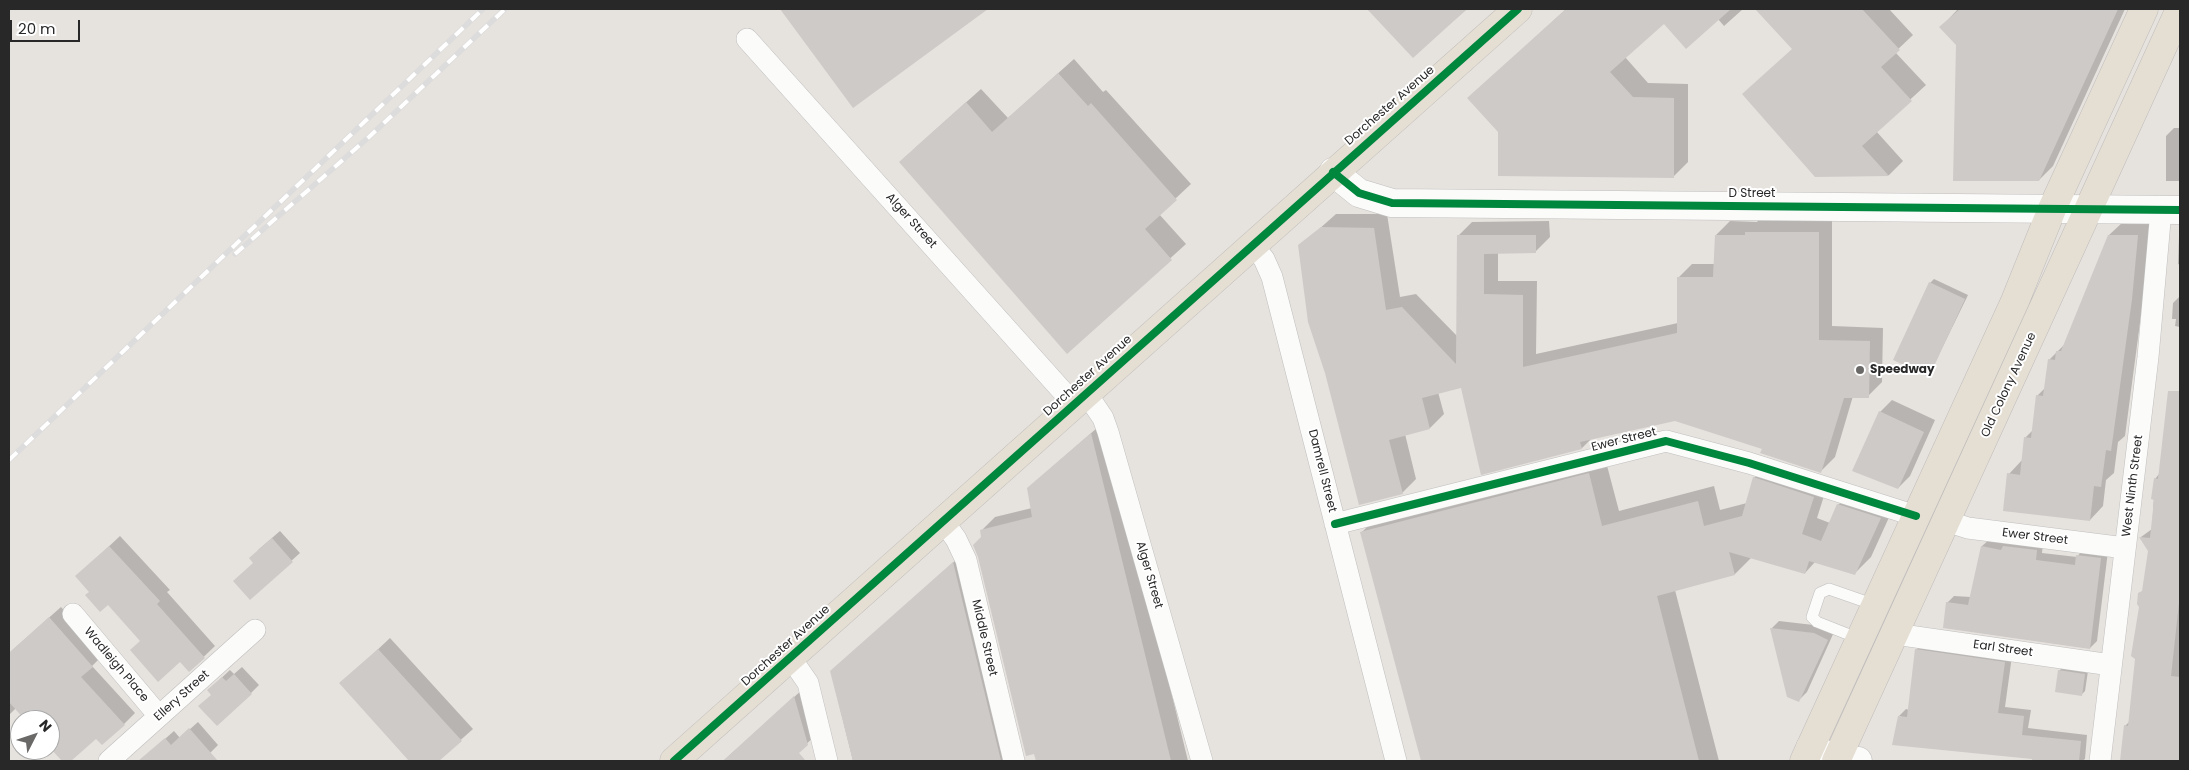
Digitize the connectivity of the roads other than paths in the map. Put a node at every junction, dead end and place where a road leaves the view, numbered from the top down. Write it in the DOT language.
graph roads {
  1 [pos="1518,9"];
  2 [pos="2144,9"];
  3 [pos="2180,9"];
  4 [pos="747,39"];
  5 [pos="1333,172"];
  6 [pos="2052,209"];
  7 [pos="2090,210"];
  8 [pos="2170,210"];
  9 [pos="1252,245"];
  10 [pos="1080,398"];
  11 [pos="1916,516"];
  12 [pos="943,521"];
  13 [pos="1946,521"];
  14 [pos="1335,524"];
  15 [pos="2125,548"];
  16 [pos="1875,605"];
  17 [pos="73,614"];
  18 [pos="255,630"];
  19 [pos="1895,634"];
  20 [pos="1860,639"];
  21 [pos="790,658"];
  22 [pos="2111,665"];
  23 [pos="159,716"];
  24 [pos="1807,755"];
  25 [pos="821,759"];
  26 [pos="1844,760"];
  27 [pos="109,761"];
  28 [pos="674,761"];
  29 [pos="1014,761"];
  30 [pos="1202,761"];
  31 [pos="1396,761"];
  32 [pos="2100,761"];
  1 -- 5 [label="main road, Dorchester Avenue"];
  2 -- 6 [label="main road"];
  3 -- 7 [label="main road, Old Colony Avenue"];
  4 -- 10 [label="street, Alger Street"];
  5 -- 6 [label="main road, D Street"];
  5 -- 9 [label="main road, Dorchester Avenue"];
  6 -- 7 [label="main road, D Street"];
  6 -- 11 [label="main road"];
  7 -- 8 [label="main road, D Street"];
  7 -- 13 [label="main road, Old Colony Avenue"];
  8 -- 15 [label="street, West Ninth Street"];
  9 -- 10 [label="main road, Dorchester Avenue"];
  9 -- 14 [label="street, Damrell Street"];
  10 -- 12 [label="main road, Dorchester Avenue"];
  10 -- 30 [label="street, Alger Street"];
  11 -- 14 [label="street, Ewer Street"];
  11 -- 16 [label="main road"];
  12 -- 21 [label="main road, Dorchester Avenue"];
  12 -- 29 [label="street, Middle Street"];
  13 -- 15 [label="street, Ewer Street"];
  13 -- 19 [label="main road, Old Colony Avenue"];
  14 -- 31 [label="street, Damrell Street"];
  15 -- 22 [label="street, West Ninth Street"];
  16 -- 20 [label="main road"];
  16 -- 20 [label="lane"];
  17 -- 23 [label="street, Wadleigh Place"];
  18 -- 23 [label="street, Ellery Street"];
  19 -- 22 [label="street, Earl Street"];
  19 -- 26 [label="main road, Old Colony Avenue"];
  20 -- 24 [label="main road"];
  21 -- 25 [label="street"];
  21 -- 28 [label="main road, Dorchester Avenue"];
  22 -- 32 [label="street, West Ninth Street"];
  23 -- 27 [label="street, Ellery Street"];
  24 -- 26 [label="main road"];
}
